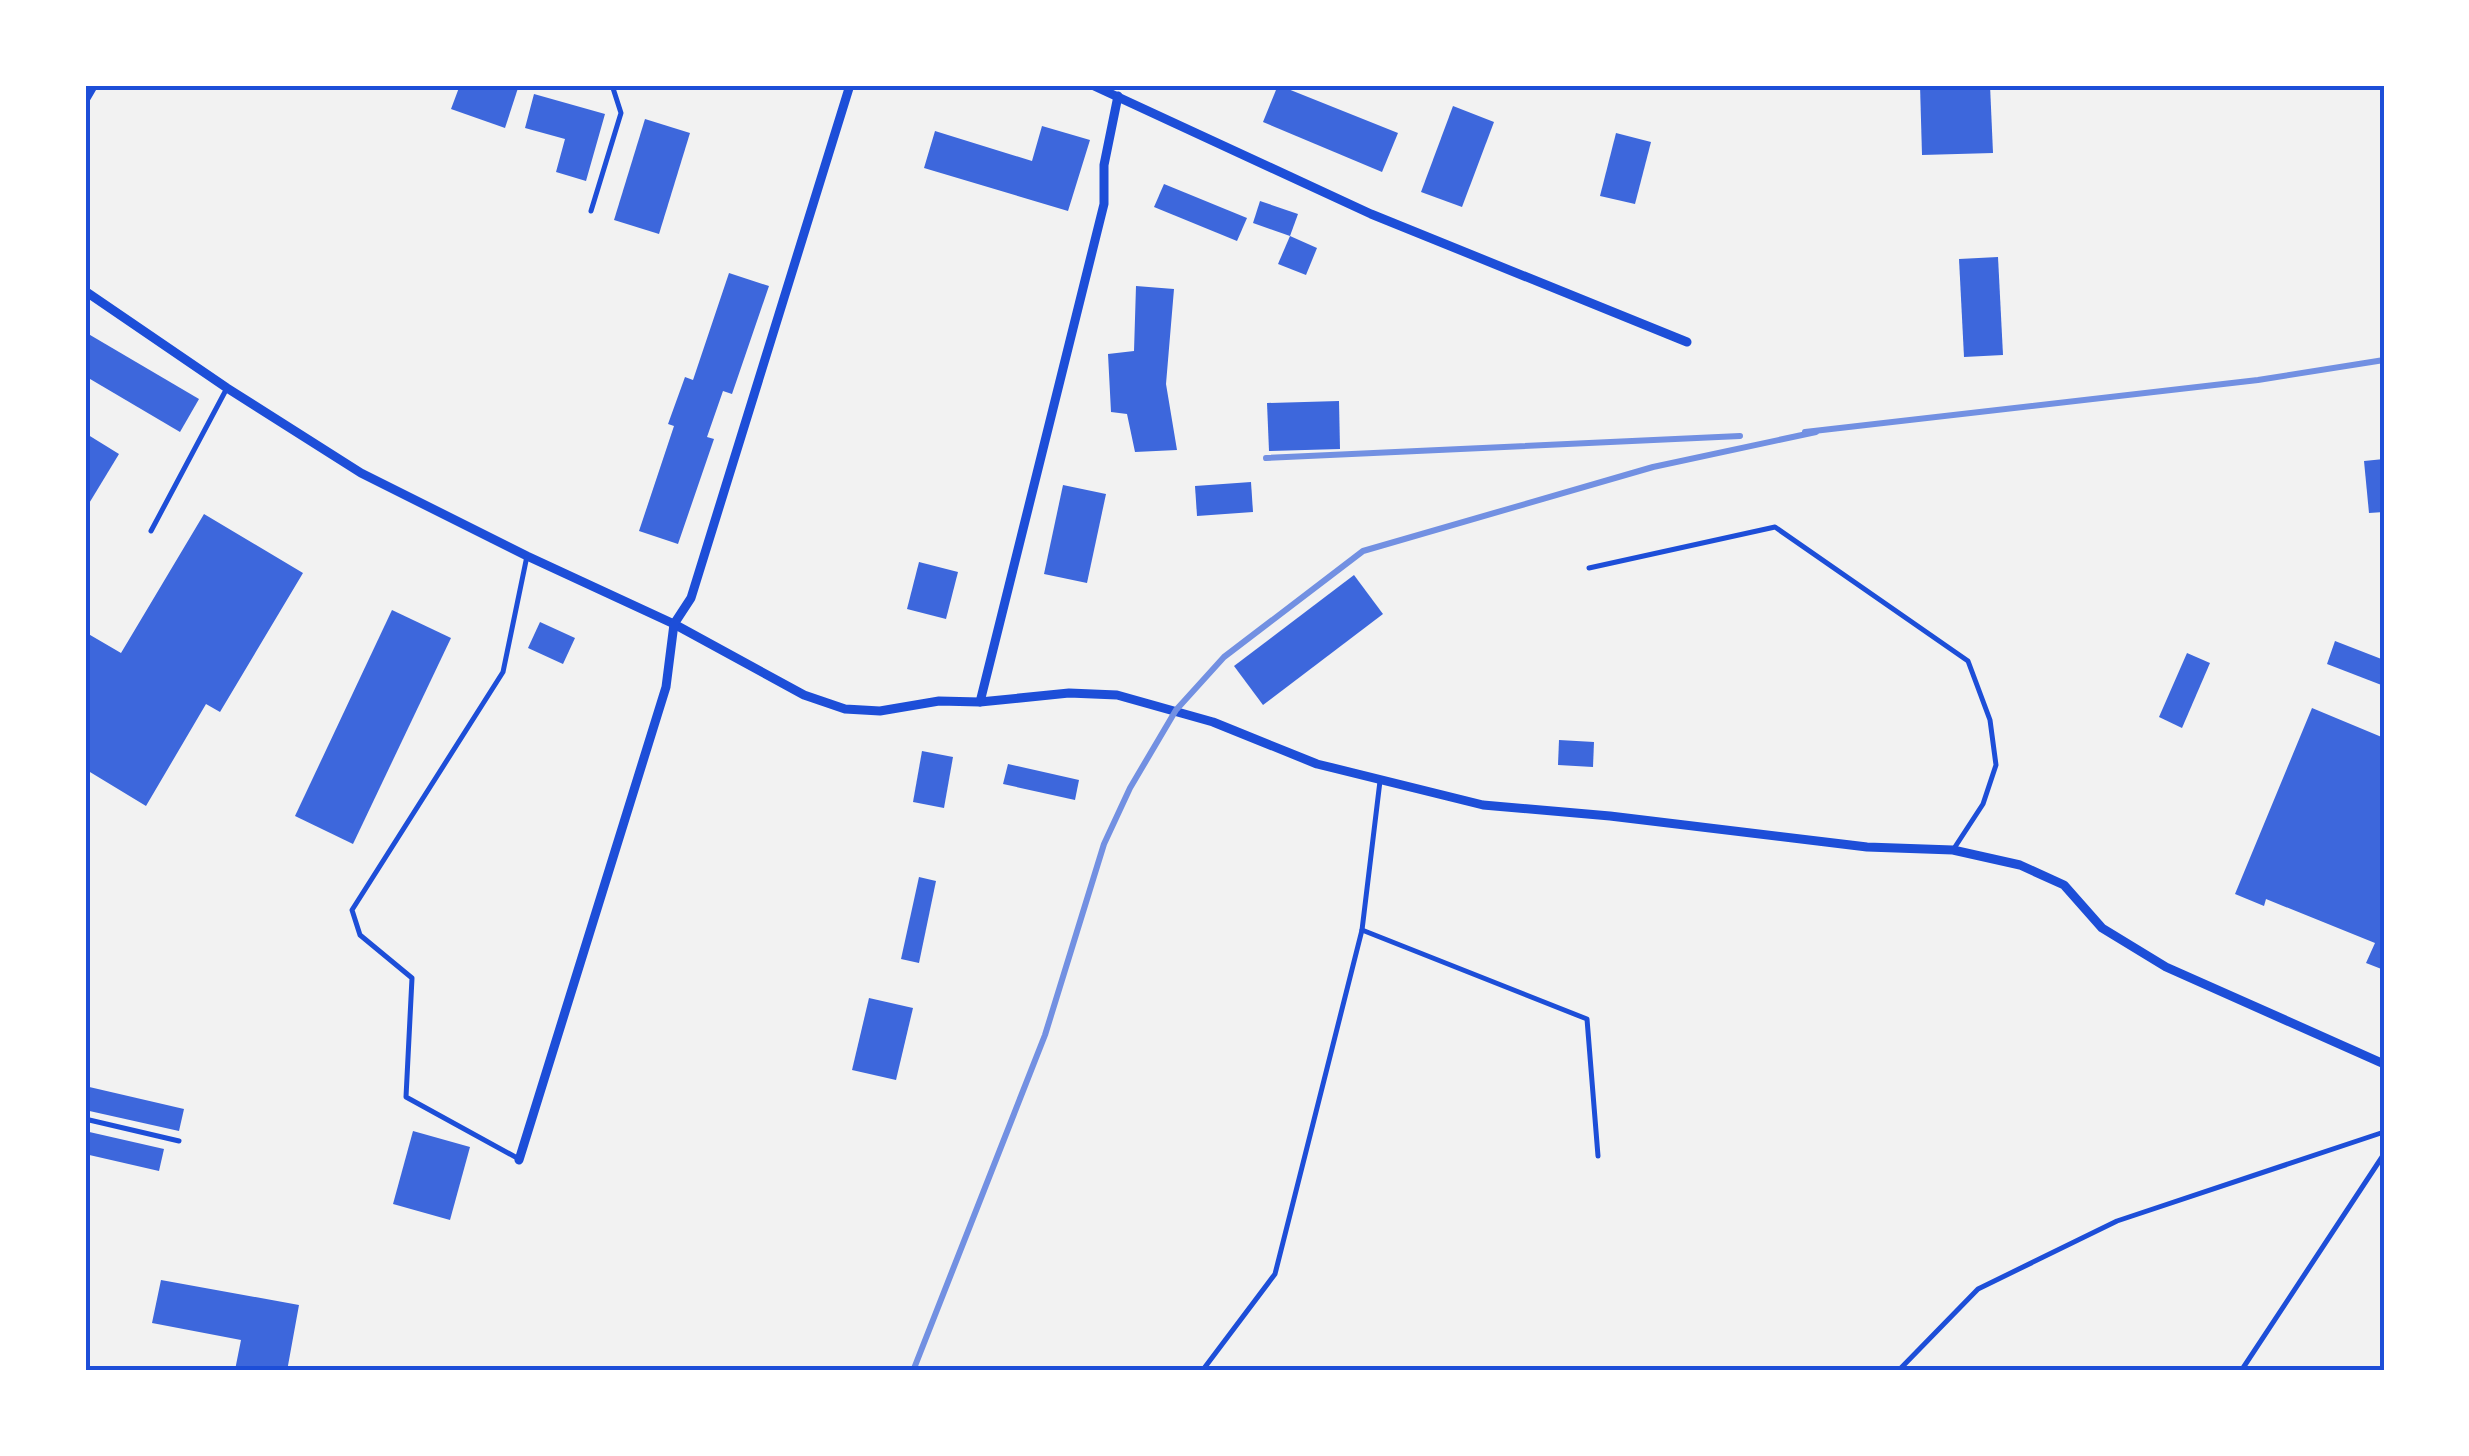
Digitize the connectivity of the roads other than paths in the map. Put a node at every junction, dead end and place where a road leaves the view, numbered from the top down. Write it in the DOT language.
graph roads {
  1 [pos="92,85"];
  2 [pos="612,85"];
  3 [pos="850,85"];
  4 [pos="1092,85"];
  5 [pos="1118,96"];
  6 [pos="85,97"];
  7 [pos="591,211"];
  8 [pos="85,291"];
  9 [pos="1687,342"];
  10 [pos="227,388"];
  11 [pos="151,531"];
  12 [pos="528,556"];
  13 [pos="1588,568"];
  14 [pos="674,624"];
  15 [pos="980,702"];
  16 [pos="1380,782"];
  17 [pos="1954,850"];
  18 [pos="1362,930"];
  19 [pos="2384,1064"];
  20 [pos="85,1118"];
  21 [pos="2384,1132"];
  22 [pos="180,1141"];
  23 [pos="2384,1154"];
  24 [pos="1598,1156"];
  25 [pos="519,1160"];
  26 [pos="1202,1371"];
  27 [pos="1898,1371"];
  28 [pos="2242,1371"];
  1 -- 6 [label="main road"];
  2 -- 7 [label="lane"];
  3 -- 14 [label="street"];
  4 -- 5 [label="street"];
  5 -- 9 [label="street"];
  5 -- 15 [label="street"];
  8 -- 10 [label="street"];
  10 -- 11 [label="lane"];
  10 -- 12 [label="street"];
  12 -- 14 [label="street"];
  12 -- 25 [label="lane"];
  13 -- 17 [label="lane"];
  14 -- 15 [label="street"];
  14 -- 25 [label="street"];
  15 -- 16 [label="street"];
  16 -- 17 [label="street"];
  16 -- 18 [label="lane"];
  17 -- 19 [label="street"];
  18 -- 24 [label="lane"];
  18 -- 26 [label="lane"];
  20 -- 22 [label="lane"];
  21 -- 27 [label="lane"];
  23 -- 28 [label="lane"];
}
